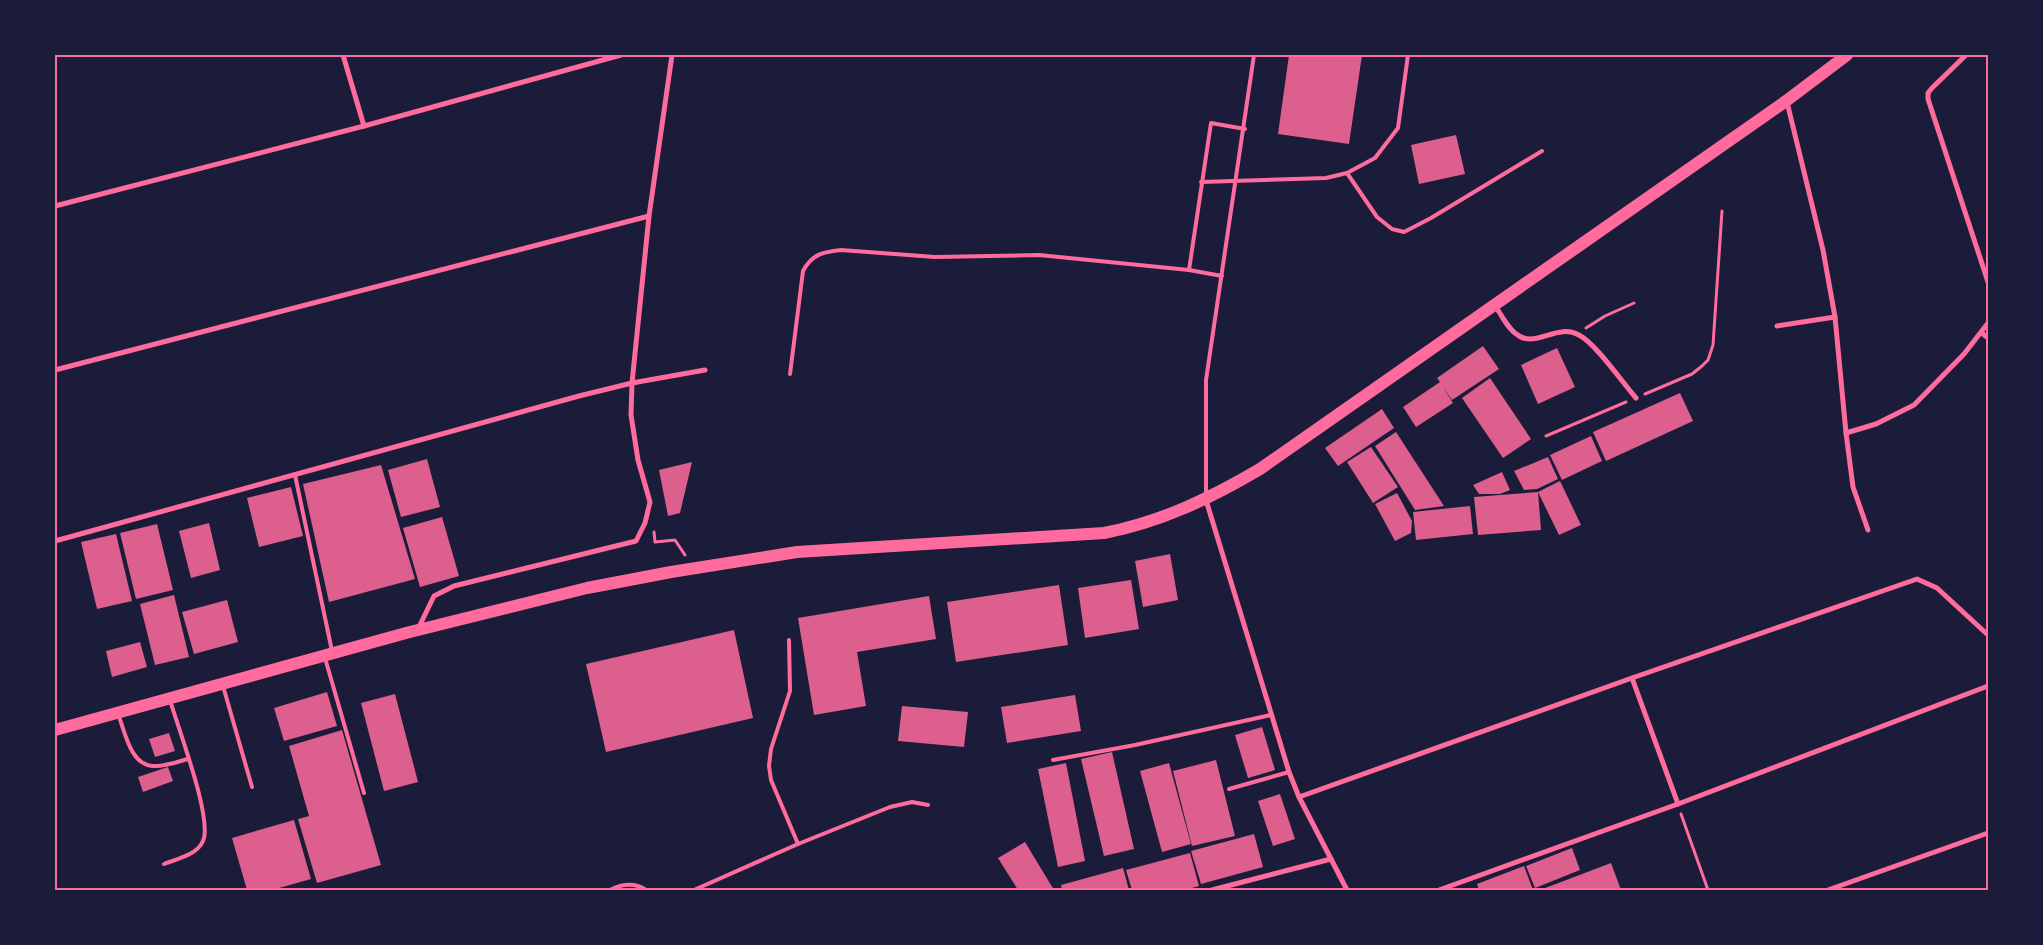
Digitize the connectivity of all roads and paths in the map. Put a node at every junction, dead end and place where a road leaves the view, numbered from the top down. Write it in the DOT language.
graph roads {
  1 [pos="343,55"];
  2 [pos="621,55"];
  3 [pos="672,55"];
  4 [pos="1254,55"];
  5 [pos="1408,55"];
  6 [pos="1847,55"];
  7 [pos="1966,55"];
  8 [pos="1786,101"];
  9 [pos="364,126"];
  10 [pos="1245,129"];
  11 [pos="1542,151"];
  12 [pos="1347,173"];
  13 [pos="1201,182"];
  14 [pos="1237,182"];
  15 [pos="55,206"];
  16 [pos="1722,211"];
  17 [pos="649,216"];
  18 [pos="1189,270"];
  19 [pos="1222,276"];
  20 [pos="1988,282"];
  21 [pos="1634,303"];
  22 [pos="1495,306"];
  23 [pos="1836,317"];
  24 [pos="1988,323"];
  25 [pos="1777,326"];
  26 [pos="1982,333"];
  27 [pos="1578,334"];
  28 [pos="1988,338"];
  29 [pos="55,370"];
  30 [pos="705,370"];
  31 [pos="790,374"];
  32 [pos="632,383"];
  33 [pos="1636,398"];
  34 [pos="1846,433"];
  35 [pos="1546,436"];
  36 [pos="295,475"];
  37 [pos="1206,500"];
  38 [pos="1868,530"];
  39 [pos="55,541"];
  40 [pos="655,542"];
  41 [pos="694,568"];
  42 [pos="418,630"];
  43 [pos="1988,635"];
  44 [pos="789,640"];
  45 [pos="328,654"];
  46 [pos="1632,678"];
  47 [pos="222,683"];
  48 [pos="1988,686"];
  49 [pos="170,698"];
  50 [pos="118,712"];
  51 [pos="1271,715"];
  52 [pos="55,730"];
  53 [pos="188,759"];
  54 [pos="1053,760"];
  55 [pos="1289,772"];
  56 [pos="252,787"];
  57 [pos="1229,789"];
  58 [pos="364,793"];
  59 [pos="1299,797"];
  60 [pos="1678,804"];
  61 [pos="928,805"];
  62 [pos="1988,832"];
  63 [pos="798,844"];
  64 [pos="1331,859"];
  65 [pos="164,864"];
  66 [pos="610,890"];
  67 [pos="646,890"];
  68 [pos="694,890"];
  69 [pos="1212,890"];
  70 [pos="1348,890"];
  71 [pos="1439,890"];
  72 [pos="1708,890"];
  73 [pos="1828,890"];
  1 -- 9 [label="street"];
  2 -- 9 [label="street"];
  3 -- 17 [label="street"];
  4 -- 10 [label="lane"];
  5 -- 12 [label="lane"];
  6 -- 8 [label="main road"];
  7 -- 20 [label="street"];
  8 -- 22 [label="main road"];
  8 -- 23 [label="street"];
  9 -- 15 [label="street"];
  10 -- 13 [label="lane"];
  10 -- 14 [label="lane"];
  11 -- 12 [label="lane"];
  12 -- 14 [label="lane"];
  13 -- 14 [label="lane"];
  13 -- 18 [label="lane"];
  14 -- 19 [label="lane"];
  16 -- 33 [label="path"];
  17 -- 29 [label="street"];
  17 -- 32 [label="street"];
  18 -- 19 [label="lane"];
  18 -- 31 [label="lane"];
  19 -- 37 [label="lane"];
  21 -- 27 [label="path"];
  22 -- 27 [label="street"];
  22 -- 37 [label="main road"];
  23 -- 25 [label="street"];
  23 -- 34 [label="street"];
  24 -- 26 [label="street"];
  26 -- 28 [label="street"];
  26 -- 34 [label="street"];
  27 -- 33 [label="street"];
  30 -- 32 [label="street"];
  32 -- 36 [label="street"];
  32 -- 42 [label="street"];
  33 -- 35 [label="path"];
  34 -- 38 [label="street"];
  36 -- 39 [label="street"];
  36 -- 45 [label="lane"];
  37 -- 41 [label="main road"];
  37 -- 51 [label="street"];
  40 -- 41 [label="path"];
  41 -- 42 [label="main road"];
  42 -- 45 [label="main road"];
  43 -- 46 [label="street"];
  44 -- 63 [label="lane"];
  45 -- 47 [label="main road"];
  45 -- 58 [label="lane"];
  46 -- 59 [label="street"];
  46 -- 60 [label="street"];
  47 -- 49 [label="main road"];
  47 -- 56 [label="lane"];
  48 -- 60 [label="street"];
  49 -- 50 [label="main road"];
  49 -- 53 [label="lane"];
  50 -- 52 [label="main road"];
  50 -- 53 [label="lane"];
  51 -- 54 [label="lane"];
  51 -- 55 [label="street"];
  53 -- 65 [label="lane"];
  55 -- 57 [label="lane"];
  55 -- 59 [label="street"];
  59 -- 64 [label="street"];
  60 -- 71 [label="street"];
  60 -- 72 [label="path"];
  61 -- 63 [label="lane"];
  62 -- 73 [label="street"];
  63 -- 68 [label="lane"];
  64 -- 69 [label="street"];
  64 -- 70 [label="street"];
  66 -- 67 [label="lane"];
}
